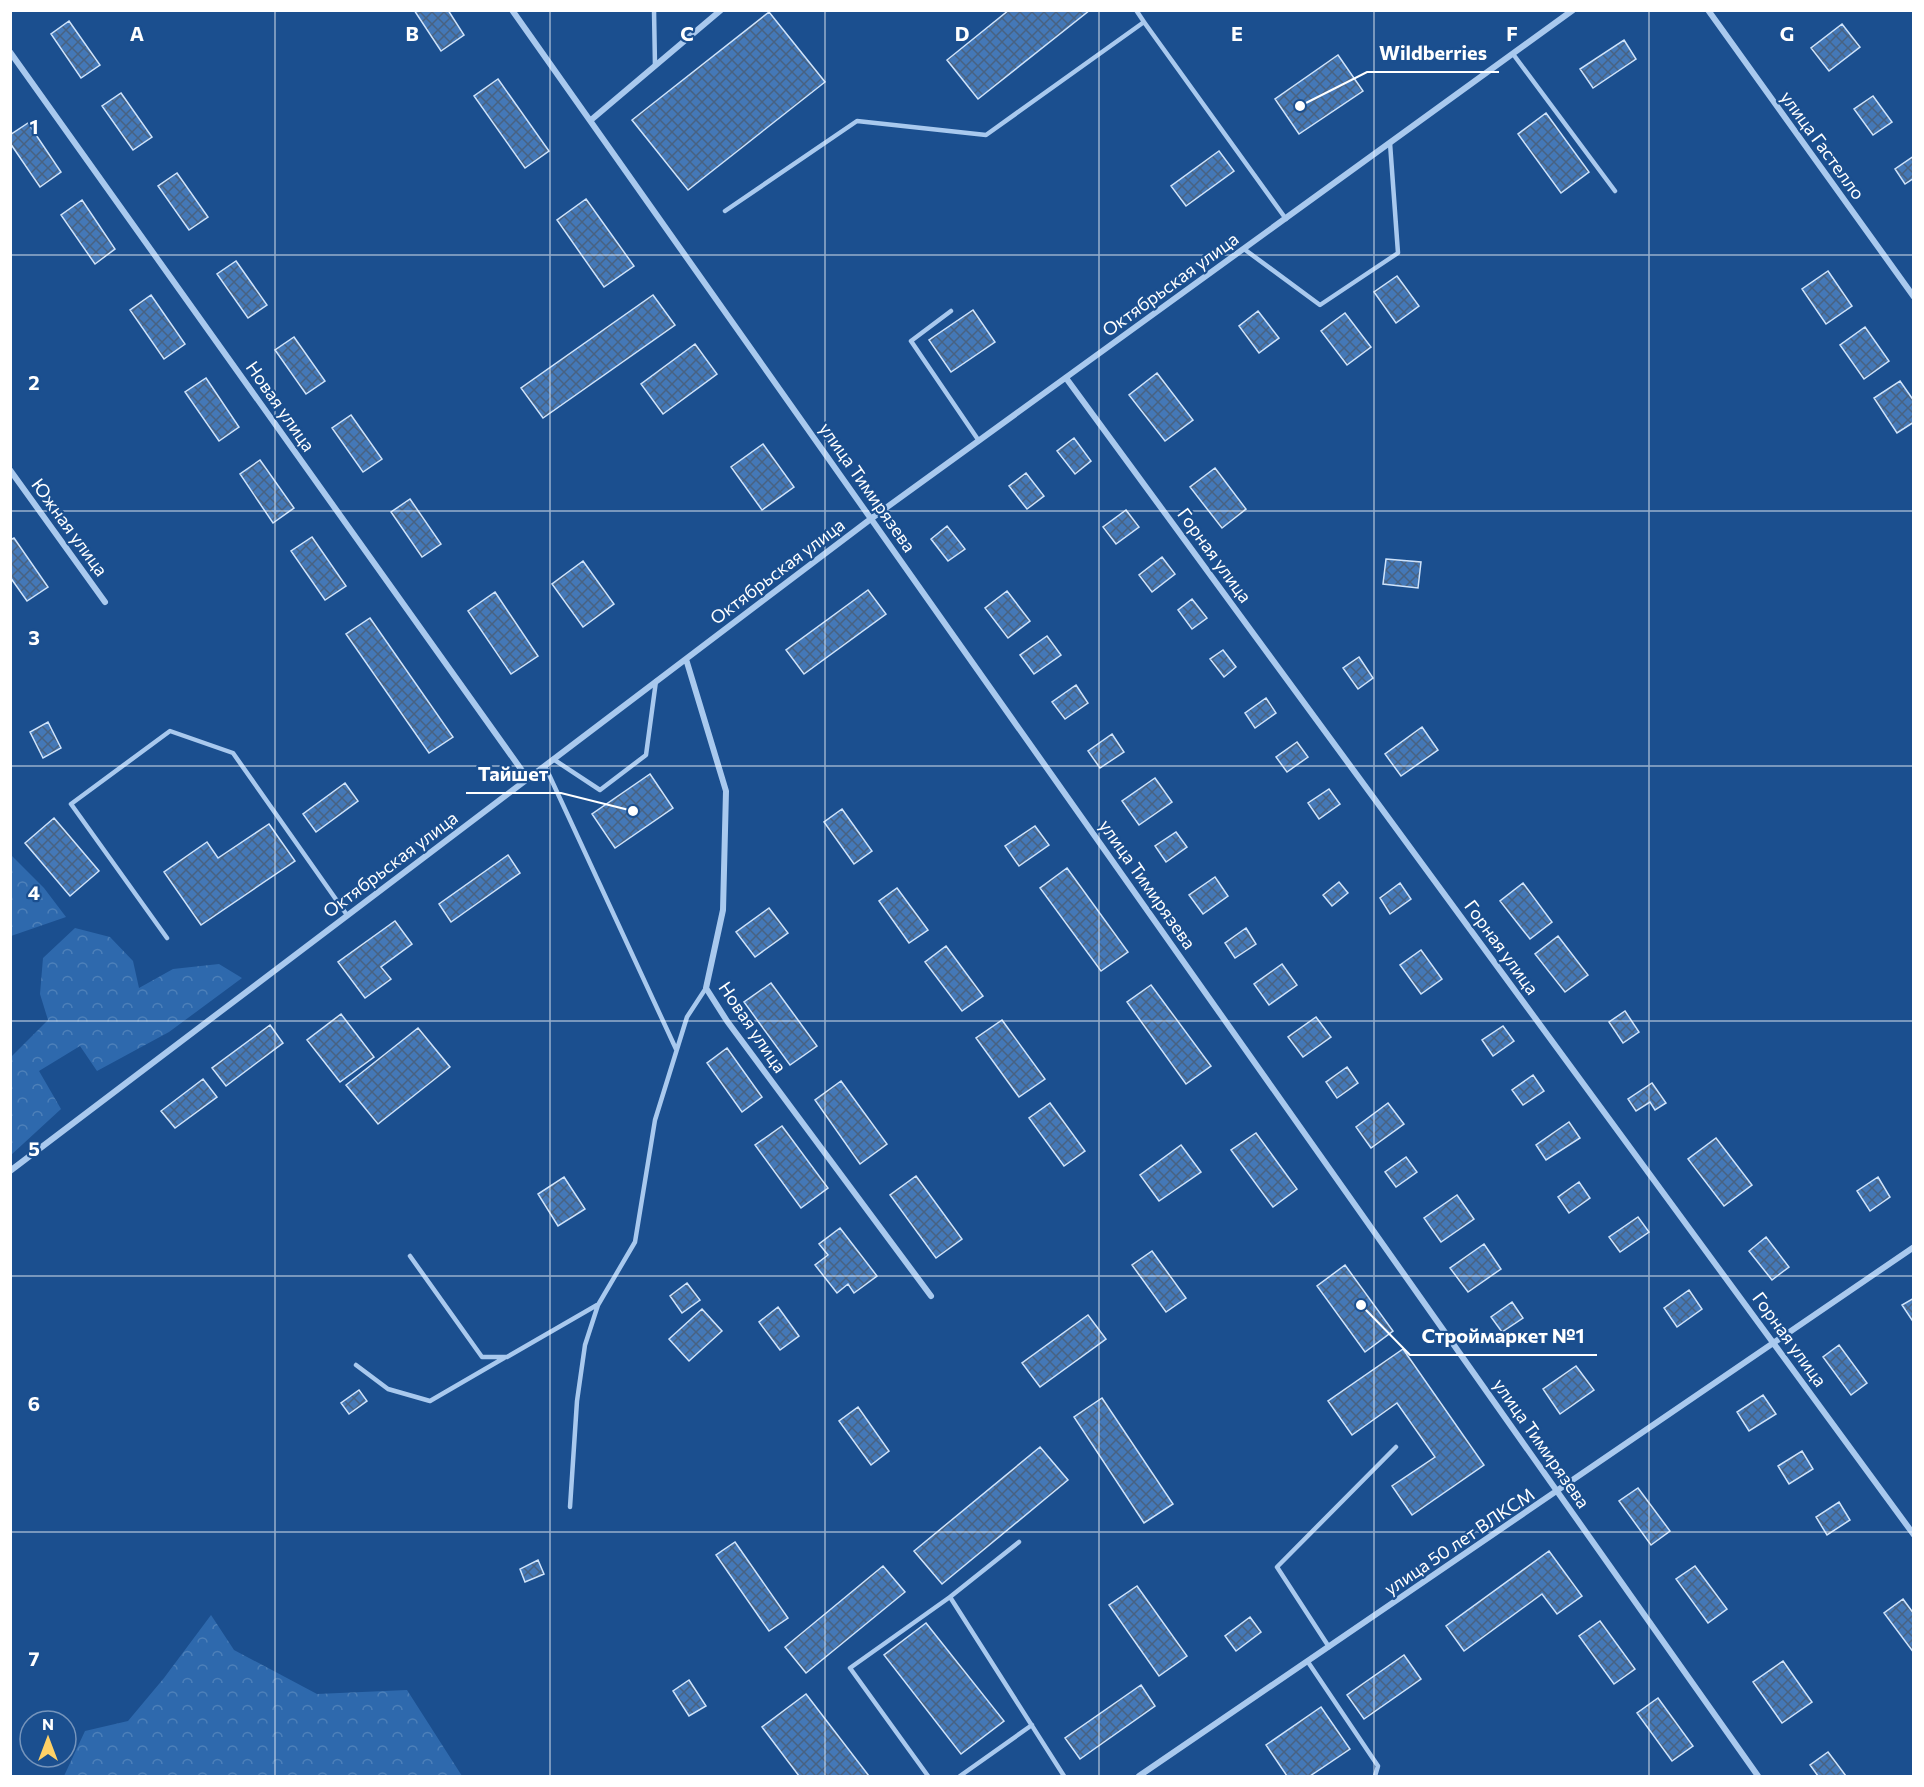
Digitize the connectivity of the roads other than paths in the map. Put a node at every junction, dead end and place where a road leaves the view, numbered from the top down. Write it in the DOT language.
graph roads {
  1 [pos="512,10"];
  2 [pos="654,10"];
  3 [pos="722,10"];
  4 [pos="1136,10"];
  5 [pos="1573,10"];
  6 [pos="1708,10"];
  7 [pos="1144,22"];
  8 [pos="10,52"];
  9 [pos="1514,54"];
  10 [pos="655,66"];
  11 [pos="591,120"];
  12 [pos="1390,143"];
  13 [pos="1615,191"];
  14 [pos="725,211"];
  15 [pos="1286,219"];
  16 [pos="1244,249"];
  17 [pos="1914,297"];
  18 [pos="951,311"];
  19 [pos="1066,378"];
  20 [pos="979,441"];
  21 [pos="10,470"];
  22 [pos="872,518"];
  23 [pos="105,602"];
  24 [pos="686,659"];
  25 [pos="656,681"];
  26 [pos="553,759"];
  27 [pos="545,766"];
  28 [pos="528,778"];
  29 [pos="347,915"];
  30 [pos="167,938"];
  31 [pos="706,988"];
  32 [pos="677,1050"];
  33 [pos="10,1171"];
  34 [pos="1914,1247"];
  35 [pos="410,1256"];
  36 [pos="931,1296"];
  37 [pos="598,1305"];
  38 [pos="1773,1341"];
  39 [pos="507,1357"];
  40 [pos="356,1365"];
  41 [pos="1396,1447"];
  42 [pos="1558,1492"];
  43 [pos="570,1507"];
  44 [pos="1914,1535"];
  45 [pos="1020,1542"];
  46 [pos="950,1597"];
  47 [pos="1329,1647"];
  48 [pos="1308,1662"];
  49 [pos="1032,1725"];
  50 [pos="928,1776"];
  51 [pos="960,1776"];
  52 [pos="1064,1776"];
  53 [pos="1139,1776"];
  54 [pos="1375,1776"];
  55 [pos="1758,1776"];
  1 -- 11 [label="street, улица Тимирязева"];
  2 -- 10 [label="lane"];
  3 -- 10 [label="street"];
  4 -- 7 [label="lane"];
  5 -- 9 [label="street, Октябрьская улица"];
  6 -- 17 [label="street, улица Гастелло"];
  7 -- 14 [label="lane"];
  7 -- 15 [label="lane"];
  8 -- 28 [label="street, Новая улица"];
  9 -- 12 [label="street, Октябрьская улица"];
  9 -- 13 [label="lane"];
  10 -- 11 [label="street"];
  11 -- 22 [label="street, улица Тимирязева"];
  12 -- 15 [label="street, Октябрьская улица"];
  12 -- 16 [label="lane"];
  15 -- 16 [label="street, Октябрьская улица"];
  16 -- 19 [label="street, Октябрьская улица"];
  18 -- 20 [label="lane"];
  19 -- 20 [label="street, Октябрьская улица"];
  19 -- 38 [label="street, Горная улица"];
  20 -- 22 [label="street, Октябрьская улица"];
  21 -- 23 [label="street, Южная улица"];
  22 -- 24 [label="street, Октябрьская улица"];
  22 -- 42 [label="street, улица Тимирязева"];
  24 -- 25 [label="street, Октябрьская улица"];
  24 -- 31 [label="street, Новая улица"];
  25 -- 26 [label="street, Октябрьская улица"];
  25 -- 26 [label="lane"];
  26 -- 27 [label="street, Октябрьская улица"];
  27 -- 28 [label="street, Октябрьская улица"];
  27 -- 32 [label="lane"];
  28 -- 29 [label="street, Октябрьская улица"];
  29 -- 30 [label="lane"];
  29 -- 33 [label="street, Октябрьская улица"];
  31 -- 32 [label="lane"];
  31 -- 36 [label="street, Новая улица"];
  32 -- 37 [label="lane"];
  34 -- 38 [label="street, улица 50 лет ВЛКСМ"];
  35 -- 39 [label="lane"];
  37 -- 39 [label="lane"];
  37 -- 43 [label="lane"];
  38 -- 42 [label="street, улица 50 лет ВЛКСМ"];
  38 -- 44 [label="street, Горная улица"];
  39 -- 40 [label="lane"];
  41 -- 47 [label="lane"];
  42 -- 47 [label="street, улица 50 лет ВЛКСМ"];
  42 -- 55 [label="street, улица Тимирязева"];
  45 -- 46 [label="lane"];
  46 -- 49 [label="lane"];
  46 -- 50 [label="lane"];
  47 -- 48 [label="street, улица 50 лет ВЛКСМ"];
  48 -- 53 [label="street, улица 50 лет ВЛКСМ"];
  48 -- 54 [label="lane"];
  49 -- 51 [label="lane"];
  49 -- 52 [label="lane"];
}
